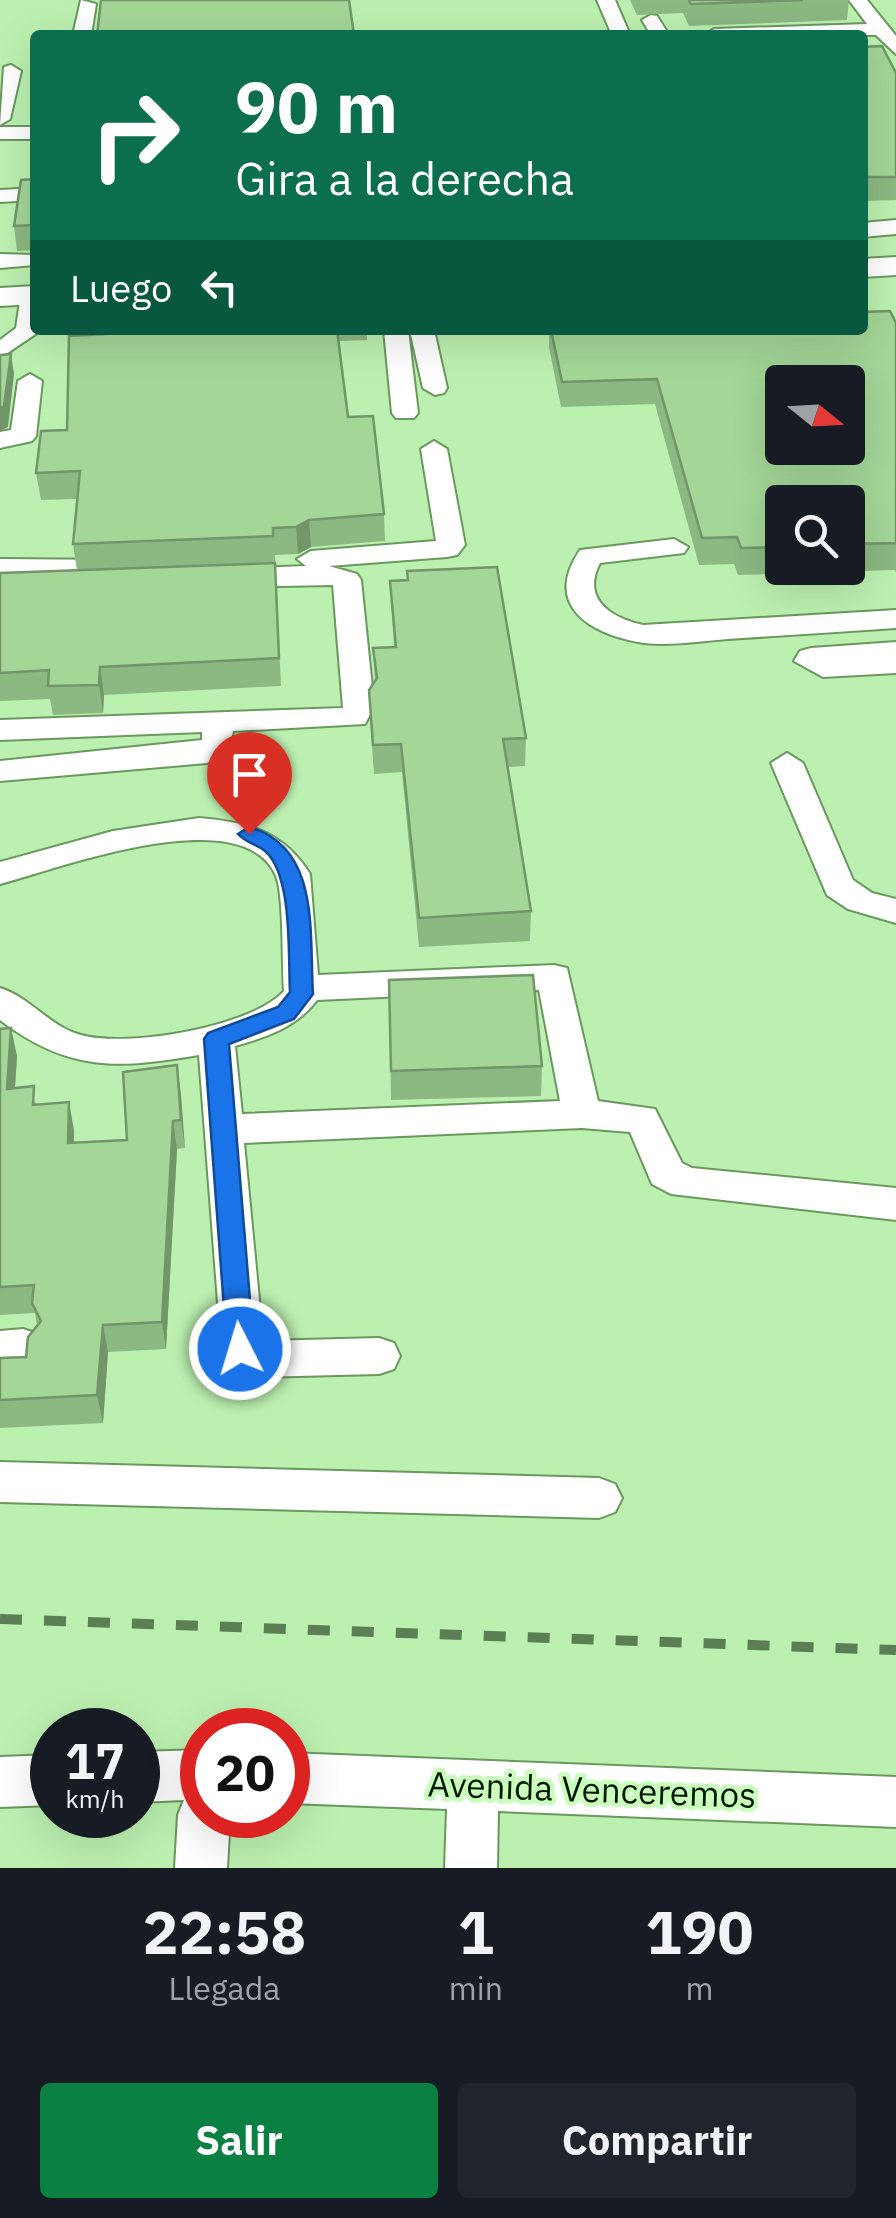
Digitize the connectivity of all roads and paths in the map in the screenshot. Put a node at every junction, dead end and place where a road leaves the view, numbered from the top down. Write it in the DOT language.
graph roads {
  1 [pos="606,0"];
  2 [pos="858,0"];
  3 [pos="87,4"];
  4 [pos="83,30"];
  5 [pos="619,30"];
  6 [pos="885,51"];
  7 [pos="10,71"];
  8 [pos="0,118"];
  9 [pos="30,133"];
  10 [pos="1,134"];
  11 [pos="30,144"];
  12 [pos="0,145"];
  13 [pos="30,194"];
  14 [pos="0,196"];
  15 [pos="896,209"];
  16 [pos="868,210"];
  17 [pos="896,227"];
  18 [pos="868,229"];
  19 [pos="896,248"];
  20 [pos="868,250"];
  21 [pos="0,261"];
  22 [pos="896,266"];
  23 [pos="868,268"];
  24 [pos="0,278"];
  25 [pos="30,280"];
  26 [pos="30,282"];
  27 [pos="30,283"];
  28 [pos="0,296"];
  29 [pos="30,311"];
  30 [pos="396,335"];
  31 [pos="423,335"];
  32 [pos="0,351"];
  33 [pos="428,360"];
  34 [pos="399,362"];
  35 [pos="30,381"];
  36 [pos="435,388"];
  37 [pos="405,414"];
  38 [pos="0,440"];
  39 [pos="434,449"];
  40 [pos="674,546"];
  41 [pos="0,568"];
  42 [pos="0,587"];
  43 [pos="896,619"];
  44 [pos="896,651"];
  45 [pos="896,664"];
  46 [pos="217,722"];
  47 [pos="0,730"];
  48 [pos="788,763"];
  49 [pos="0,772"];
  50 [pos="0,873"];
  51 [pos="896,911"];
  52 [pos="302,988"];
  53 [pos="0,1002"];
  54 [pos="216,1039"];
  55 [pos="582,1114"];
  56 [pos="224,1128"];
  57 [pos="896,1204"];
  58 [pos="380,1356"];
  59 [pos="0,1482"];
  60 [pos="599,1498"];
  61 [pos="310,1779"];
  62 [pos="30,1781"];
  63 [pos="0,1782"];
  64 [pos="472,1784"];
  65 [pos="896,1802"];
  66 [pos="203,1838"];
  67 [pos="201,1868"];
  68 [pos="470,1868"];
  1 -- 5 [label="street"];
  2 -- 6 [label="street"];
  3 -- 4 [label="street"];
  7 -- 8 [label="street"];
  9 -- 10 [label="street"];
  10 -- 12 [label="street"];
  11 -- 12 [label="street"];
  13 -- 14 [label="street"];
  15 -- 16 [label="street"];
  17 -- 18 [label="street"];
  19 -- 20 [label="main road"];
  21 -- 25 [label="street"];
  22 -- 23 [label="main road"];
  24 -- 26 [label="main road"];
  27 -- 28 [label="main road"];
  29 -- 32 [label="street"];
  30 -- 34 [label="street"];
  31 -- 33 [label="street"];
  33 -- 34 [label="street"];
  33 -- 36 [label="street"];
  34 -- 37 [label="street"];
  35 -- 38 [label="street"];
  39 -- 46 [label="street"];
  40 -- 43 [label="street"];
  41 -- 42 [label="street"];
  44 -- 45 [label="street"];
  46 -- 47 [label="street"];
  46 -- 49 [label="street"];
  48 -- 51 [label="street"];
  50 -- 52 [label="street"];
  52 -- 54 [label="street"];
  52 -- 55 [label="street"];
  53 -- 54 [label="street"];
  54 -- 56 [label="street"];
  55 -- 56 [label="street"];
  55 -- 57 [label="street"];
  56 -- 58 [label="street"];
  59 -- 60 [label="street"];
  61 -- 64 [label="street, Avenida Venceremos"];
  62 -- 63 [label="street"];
  64 -- 65 [label="street, Avenida Venceremos"];
  64 -- 68 [label="street"];
  66 -- 67 [label="street"];
}
